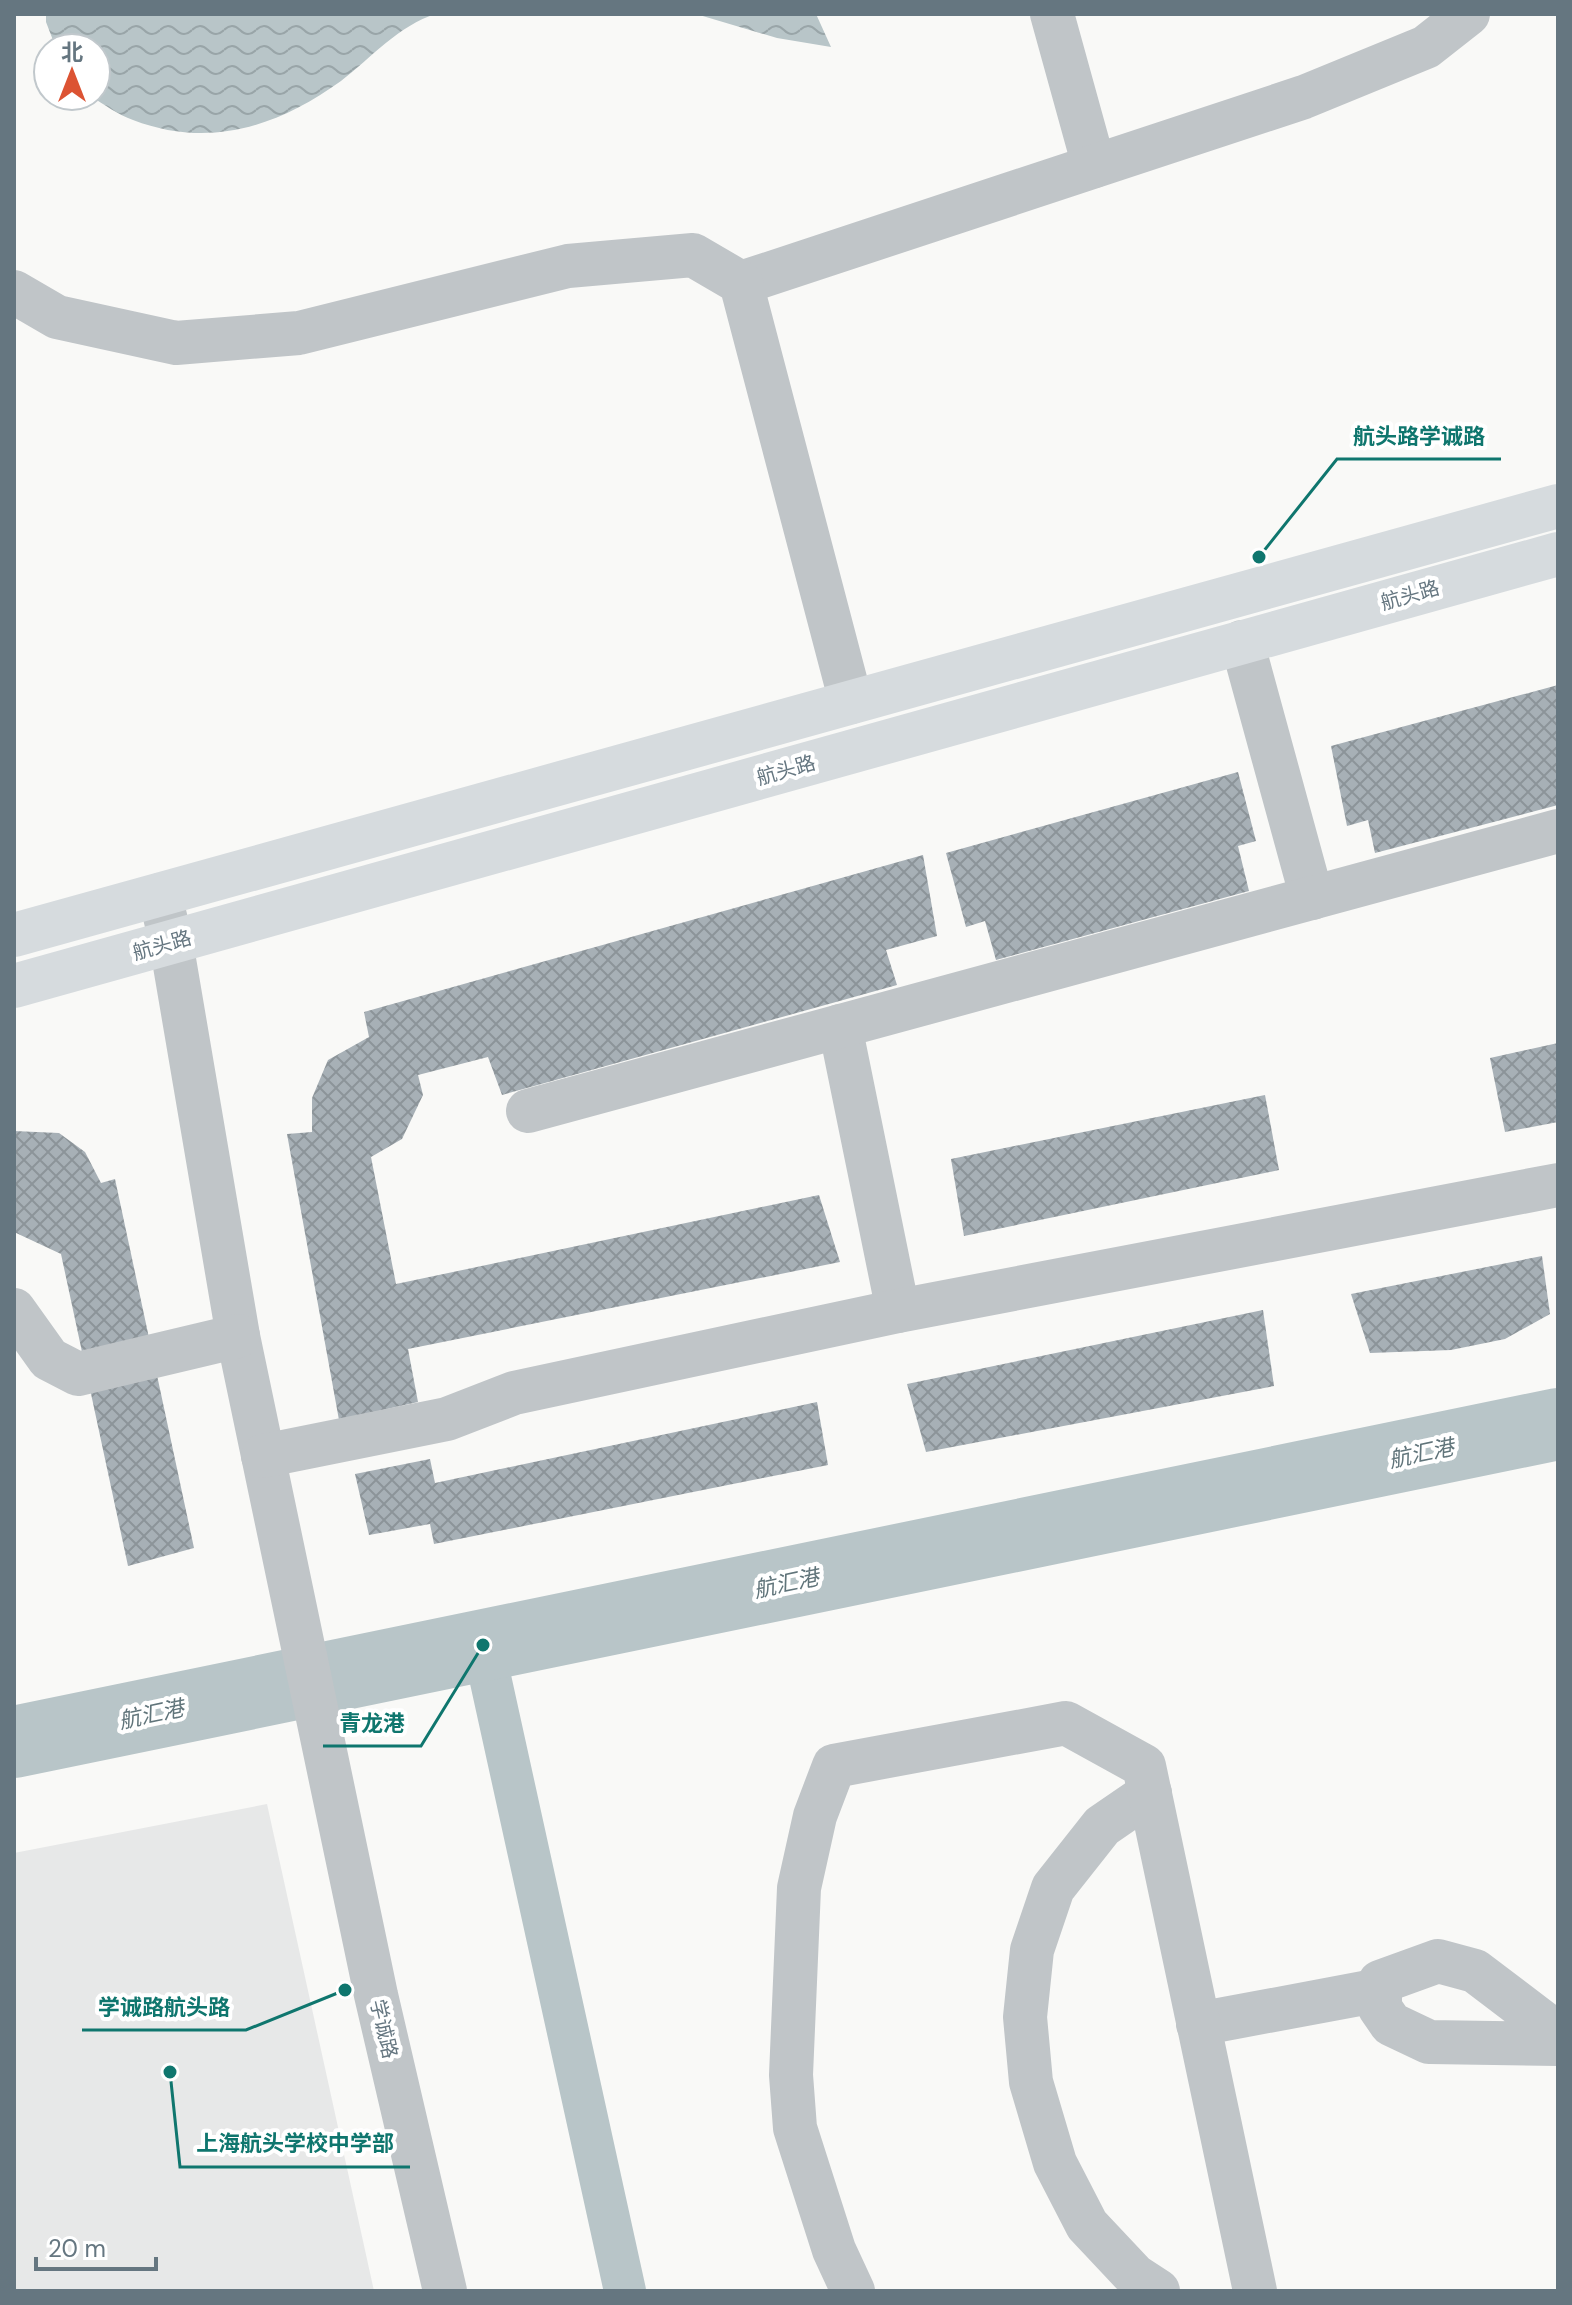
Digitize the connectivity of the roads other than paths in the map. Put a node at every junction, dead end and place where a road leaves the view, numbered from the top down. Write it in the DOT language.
graph roads {
  1 [pos="1052,14"];
  2 [pos="1468,14"];
  3 [pos="1094,166"];
  4 [pos="741,283"];
  5 [pos="14,292"];
  6 [pos="1558,506"];
  7 [pos="1558,554"];
  8 [pos="1242,642"];
  9 [pos="851,702"];
  10 [pos="1558,831"];
  11 [pos="160,895"];
  12 [pos="1312,898"];
  13 [pos="14,935"];
  14 [pos="171,942"];
  15 [pos="14,986"];
  16 [pos="840,1026"];
  17 [pos="528,1111"];
  18 [pos="1558,1185"];
  19 [pos="14,1310"];
  20 [pos="898,1311"];
  21 [pos="238,1336"];
  22 [pos="263,1456"];
  23 [pos="1150,1793"];
  24 [pos="1380,1990"];
  25 [pos="1198,2024"];
  26 [pos="1558,2034"];
  27 [pos="1558,2044"];
  28 [pos="445,2291"];
  29 [pos="853,2291"];
  30 [pos="1158,2291"];
  31 [pos="1255,2291"];
  1 -- 3 [label="street"];
  2 -- 3 [label="street"];
  3 -- 4 [label="street"];
  4 -- 5 [label="street"];
  4 -- 9 [label="street"];
  6 -- 9 [label="main road"];
  7 -- 8 [label="main road, 航头路"];
  8 -- 12 [label="street"];
  8 -- 14 [label="main road, 航头路"];
  9 -- 11 [label="main road"];
  10 -- 12 [label="street"];
  11 -- 13 [label="main road"];
  11 -- 14 [label="street, 学诚路"];
  12 -- 16 [label="street"];
  14 -- 15 [label="main road, 航头路"];
  14 -- 21 [label="street, 学诚路"];
  16 -- 17 [label="street"];
  16 -- 20 [label="street"];
  18 -- 20 [label="street"];
  19 -- 21 [label="street"];
  20 -- 22 [label="street"];
  21 -- 22 [label="street, 学诚路"];
  22 -- 28 [label="street, 学诚路"];
  23 -- 25 [label="street"];
  23 -- 29 [label="street"];
  23 -- 30 [label="street"];
  24 -- 25 [label="street"];
  24 -- 26 [label="street"];
  24 -- 27 [label="street"];
  25 -- 31 [label="street"];
}
